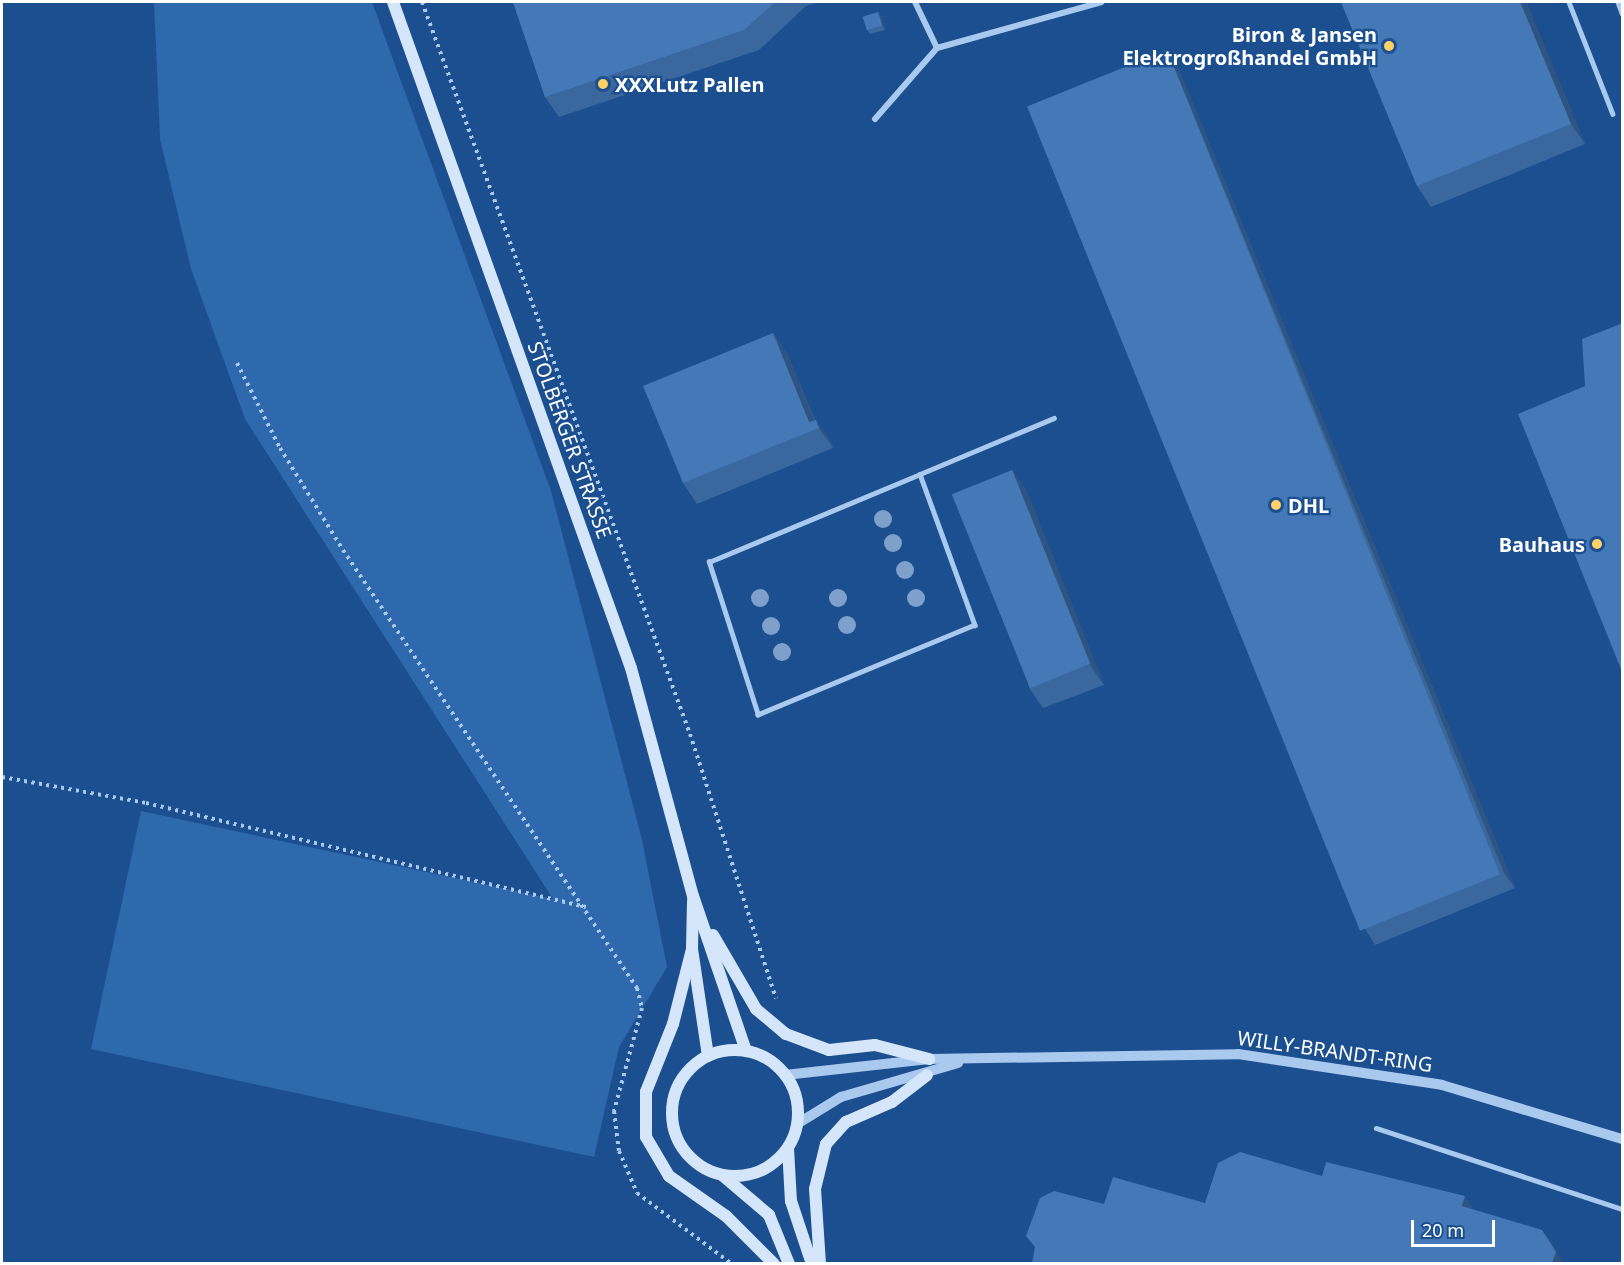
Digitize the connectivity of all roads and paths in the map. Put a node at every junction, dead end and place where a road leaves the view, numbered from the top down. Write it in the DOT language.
graph roads {
  1 [pos="393,2"];
  2 [pos="422,2"];
  3 [pos="915,2"];
  4 [pos="1102,2"];
  5 [pos="1569,2"];
  6 [pos="1618,2"];
  7 [pos="1623,13"];
  8 [pos="937,48"];
  9 [pos="1613,114"];
  10 [pos="875,119"];
  11 [pos="237,363"];
  12 [pos="1054,418"];
  13 [pos="920,474"];
  14 [pos="2,777"];
  15 [pos="693,897"];
  16 [pos="706,924"];
  17 [pos="692,949"];
  18 [pos="778,1004"];
  19 [pos="746,1052"];
  20 [pos="708,1056"];
  21 [pos="928,1059"];
  22 [pos="963,1061"];
  23 [pos="785,1075"];
  24 [pos="927,1075"];
  25 [pos="797,1124"];
  26 [pos="1376,1128"];
  27 [pos="1623,1138"];
  28 [pos="788,1148"];
  29 [pos="721,1175"];
  30 [pos="1623,1209"];
  31 [pos="774,1263"];
  32 [pos="789,1263"];
  33 [pos="812,1263"];
  34 [pos="820,1263"];
  1 -- 15 [label="main road, STOLBERGER STRASSE"];
  2 -- 18 [label="path"];
  3 -- 8 [label="street"];
  4 -- 8 [label="street"];
  5 -- 9 [label="lane"];
  6 -- 7 [label="lane"];
  8 -- 10 [label="street"];
  11 -- 14 [label="path"];
  12 -- 13 [label="lane"];
  13 -- 13 [label="lane"];
  15 -- 16 [label="main road, STOLBERGER STRASSE"];
  15 -- 17 [label="main road, STOLBERGER STRASSE"];
  16 -- 19 [label="main road, STOLBERGER STRASSE"];
  16 -- 21 [label="main road"];
  17 -- 20 [label="main road, STOLBERGER STRASSE"];
  17 -- 31 [label="main road, STOLBERGER STRASSE"];
  19 -- 20 [label="main road"];
  19 -- 23 [label="main road"];
  20 -- 29 [label="main road"];
  21 -- 22 [label="street, WILLY-BRANDT-RING"];
  21 -- 23 [label="street, WILLY-BRANDT-RING"];
  22 -- 24 [label="street, WILLY-BRANDT-RING"];
  22 -- 27 [label="street, WILLY-BRANDT-RING"];
  23 -- 25 [label="main road"];
  24 -- 25 [label="street, WILLY-BRANDT-RING"];
  24 -- 34 [label="main road"];
  25 -- 28 [label="main road"];
  26 -- 30 [label="lane"];
  28 -- 29 [label="main road"];
  28 -- 33 [label="main road"];
  29 -- 32 [label="main road"];
}
